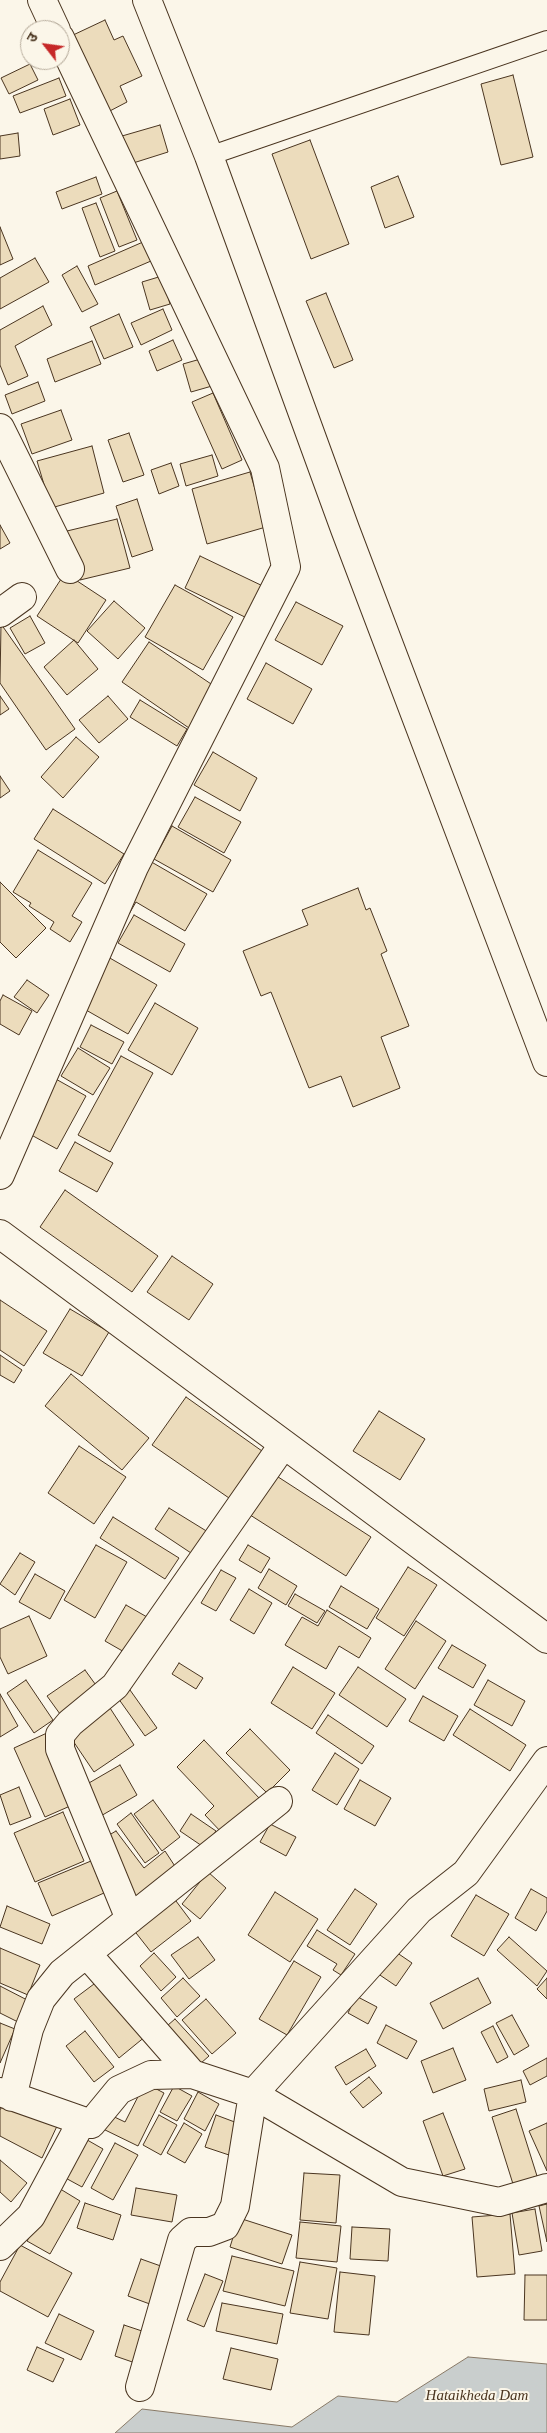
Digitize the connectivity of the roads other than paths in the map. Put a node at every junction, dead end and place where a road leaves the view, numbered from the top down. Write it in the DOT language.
graph roads {
  1 [pos="42,0"];
  2 [pos="147,0"];
  3 [pos="51,20"];
  4 [pos="547,40"];
  5 [pos="70,59"];
  6 [pos="209,156"];
  7 [pos="0,428"];
  8 [pos="70,569"];
  9 [pos="22,597"];
  10 [pos="0,613"];
  11 [pos="547,1062"];
  12 [pos="0,1175"];
  13 [pos="0,1234"];
  14 [pos="283,1444"];
  15 [pos="547,1639"];
  16 [pos="547,1761"];
  17 [pos="278,1801"];
  18 [pos="130,1919"];
  19 [pos="87,1954"];
  20 [pos="192,2074"];
  21 [pos="6,2094"];
  22 [pos="253,2094"];
  23 [pos="82,2121"];
  24 [pos="547,2188"];
  25 [pos="0,2246"];
  26 [pos="140,2387"];
  1 -- 3 [label="street"];
  2 -- 6 [label="street"];
  4 -- 6 [label="lane"];
  5 -- 12 [label="street"];
  6 -- 11 [label="street"];
  7 -- 8 [label="street"];
  9 -- 10 [label="street"];
  13 -- 14 [label="street"];
  14 -- 15 [label="street"];
  14 -- 18 [label="street"];
  16 -- 22 [label="street"];
  17 -- 18 [label="street"];
  18 -- 19 [label="street"];
  19 -- 20 [label="street"];
  19 -- 21 [label="street"];
  20 -- 22 [label="street"];
  20 -- 23 [label="street"];
  21 -- 23 [label="street"];
  22 -- 24 [label="street"];
  22 -- 26 [label="street"];
  23 -- 25 [label="street"];
}
